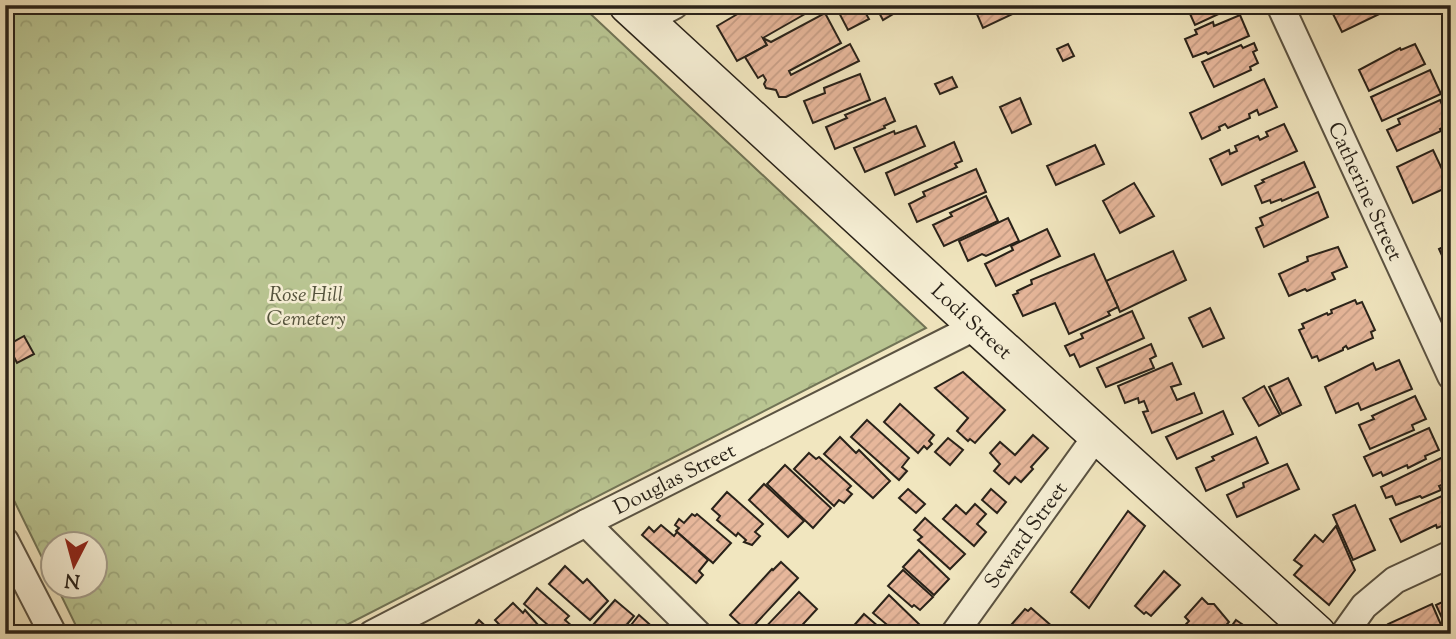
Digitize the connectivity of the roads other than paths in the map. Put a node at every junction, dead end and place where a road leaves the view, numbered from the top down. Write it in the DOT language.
graph roads {
  1 [pos="1280,5"];
  2 [pos="649,10"];
  3 [pos="976,326"];
  4 [pos="1451,376"];
  5 [pos="1098,434"];
  6 [pos="586,523"];
  7 [pos="5,541"];
  8 [pos="1451,554"];
  9 [pos="53,634"];
  10 [pos="372,634"];
  11 [pos="698,634"];
  12 [pos="954,634"];
  13 [pos="1317,634"];
  14 [pos="1344,634"];
  1 -- 4 [label="street, Catherine Street"];
  2 -- 3 [label="street, Lodi Street"];
  3 -- 5 [label="street, Lodi Street"];
  3 -- 6 [label="street, Douglas Street"];
  5 -- 12 [label="street, Seward Street"];
  5 -- 13 [label="street, Lodi Street"];
  6 -- 10 [label="street, Douglas Street"];
  6 -- 11 [label="street"];
  7 -- 9 [label="street"];
  8 -- 14 [label="street"];
}
